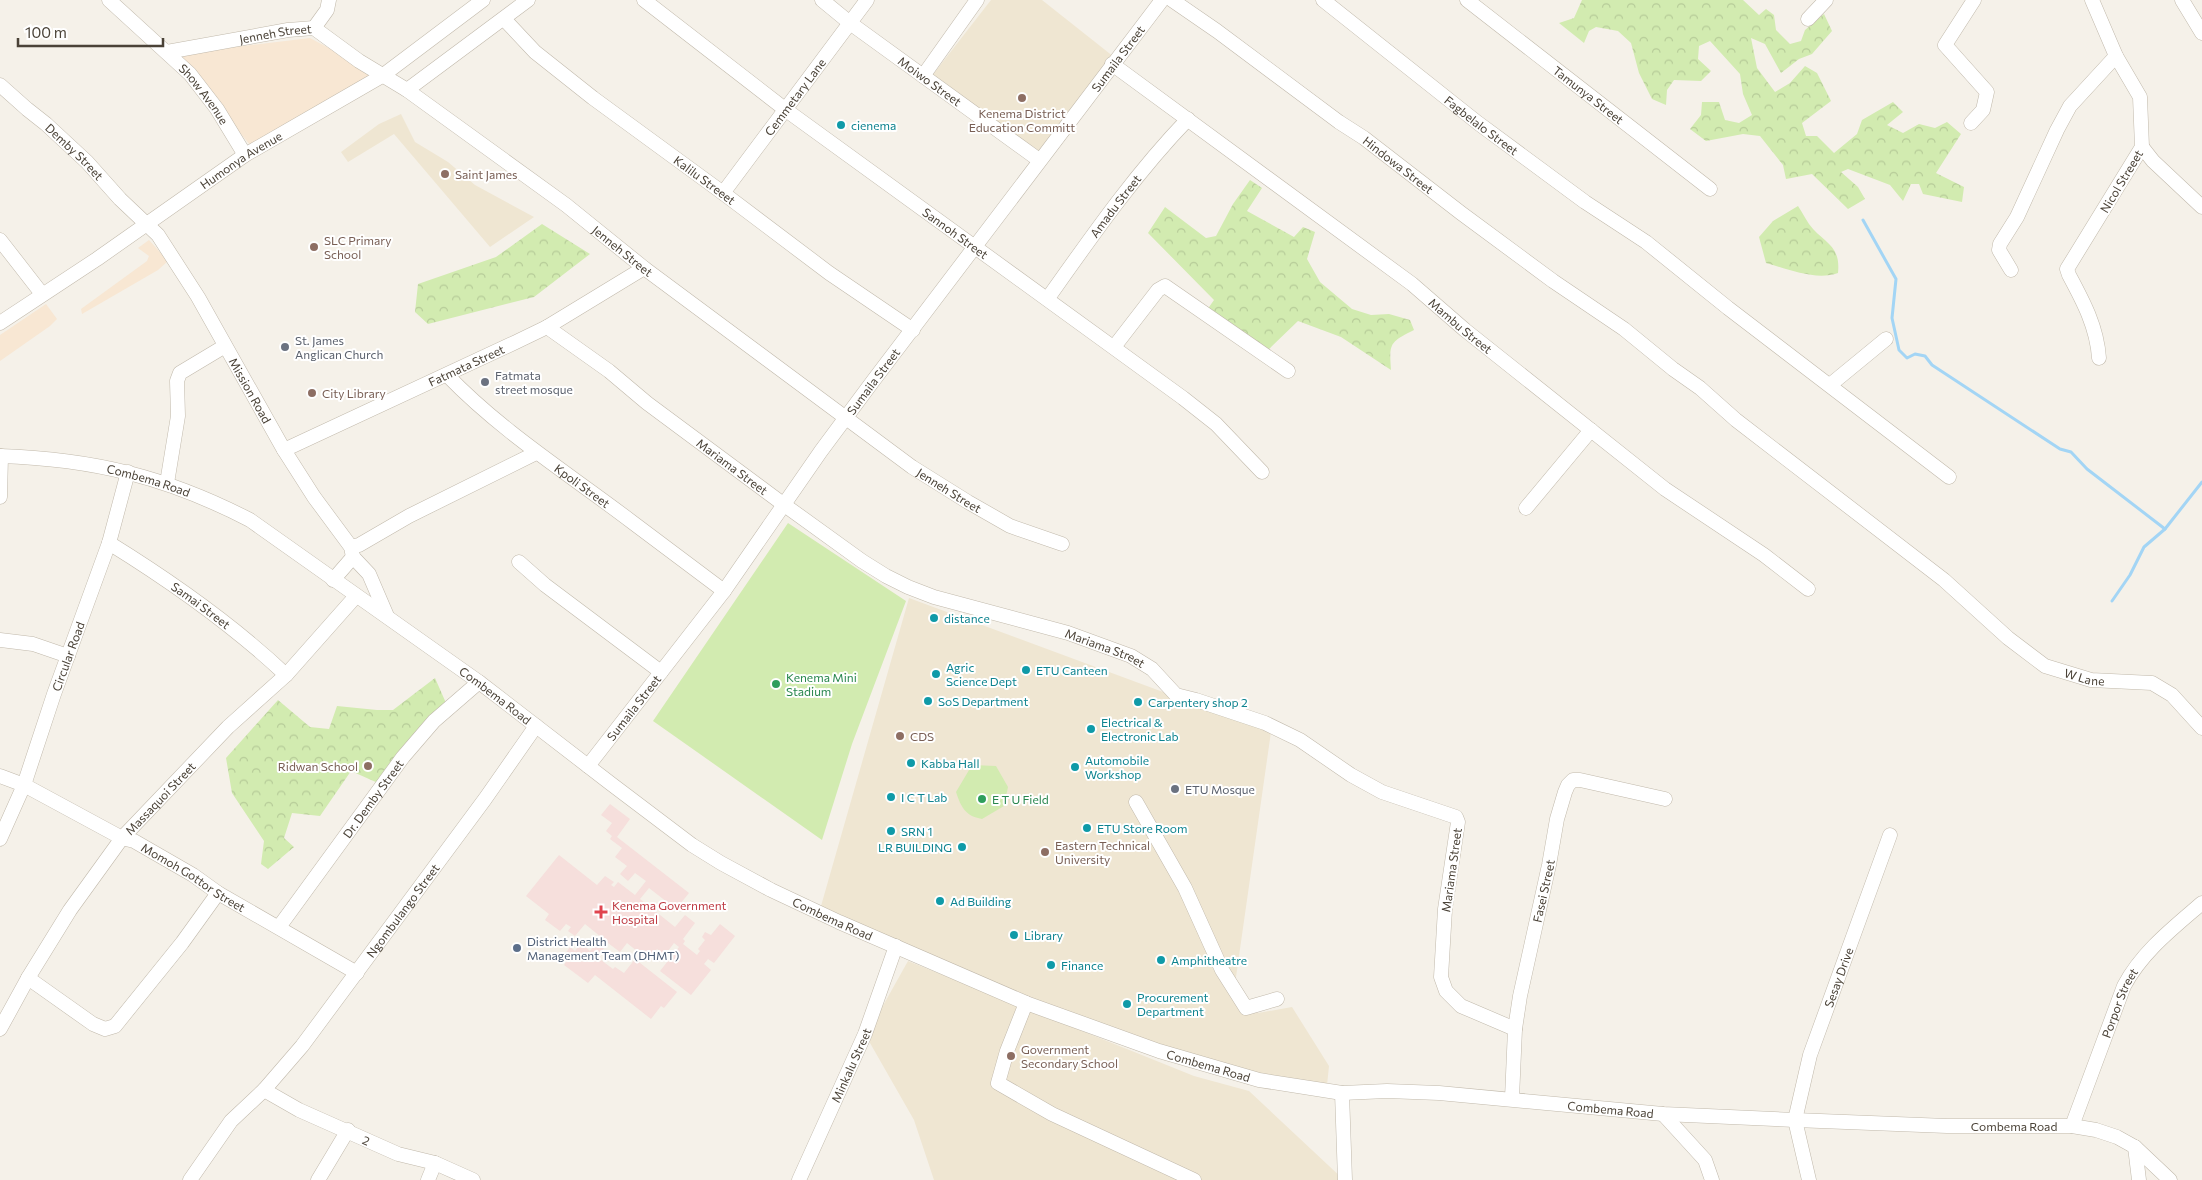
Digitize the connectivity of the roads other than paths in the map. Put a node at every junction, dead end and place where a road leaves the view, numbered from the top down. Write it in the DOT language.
graph roads {
  1 [pos="109,0"];
  2 [pos="329,0"];
  3 [pos="483,0"];
  4 [pos="528,0"];
  5 [pos="644,0"];
  6 [pos="822,0"];
  7 [pos="867,0"];
  8 [pos="977,0"];
  9 [pos="1162,0"];
  10 [pos="1172,0"];
  11 [pos="1322,0"];
  12 [pos="1466,0"];
  13 [pos="1826,0"];
  14 [pos="1974,0"];
  15 [pos="2092,0"];
  16 [pos="2182,0"];
  17 [pos="504,19"];
  18 [pos="1808,19"];
  19 [pos="850,23"];
  20 [pos="314,28"];
  21 [pos="2202,33"];
  22 [pos="167,52"];
  23 [pos="2116,56"];
  24 [pos="1112,64"];
  25 [pos="382,76"];
  26 [pos="923,76"];
  27 [pos="0,85"];
  28 [pos="407,90"];
  29 [pos="786,110"];
  30 [pos="1188,119"];
  31 [pos="1971,123"];
  32 [pos="2142,148"];
  33 [pos="245,155"];
  34 [pos="1039,160"];
  35 [pos="1710,189"];
  36 [pos="723,193"];
  37 [pos="2202,208"];
  38 [pos="145,224"];
  39 [pos="0,240"];
  40 [pos="974,247"];
  41 [pos="644,268"];
  42 [pos="2011,270"];
  43 [pos="42,294"];
  44 [pos="1048,298"];
  45 [pos="0,323"];
  46 [pos="546,327"];
  47 [pos="913,330"];
  48 [pos="1886,339"];
  49 [pos="225,346"];
  50 [pos="1114,347"];
  51 [pos="2099,358"];
  52 [pos="1288,371"];
  53 [pos="447,375"];
  54 [pos="1830,385"];
  55 [pos="846,417"];
  56 [pos="1590,430"];
  57 [pos="284,450"];
  58 [pos="536,453"];
  59 [pos="0,456"];
  60 [pos="128,472"];
  61 [pos="1262,472"];
  62 [pos="1949,477"];
  63 [pos="167,483"];
  64 [pos="0,497"];
  65 [pos="783,504"];
  66 [pos="1526,508"];
  67 [pos="109,542"];
  68 [pos="1062,544"];
  69 [pos="352,552"];
  70 [pos="519,562"];
  71 [pos="333,580"];
  72 [pos="1808,589"];
  73 [pos="724,591"];
  74 [pos="356,596"];
  75 [pos="1972,606"];
  76 [pos="386,616"];
  77 [pos="0,640"];
  78 [pos="68,656"];
  79 [pos="661,672"];
  80 [pos="286,675"];
  81 [pos="479,682"];
  82 [pos="536,726"];
  83 [pos="2202,728"];
  84 [pos="588,766"];
  85 [pos="0,776"];
  86 [pos="24,785"];
  87 [pos="1665,799"];
  88 [pos="1136,802"];
  89 [pos="1890,835"];
  90 [pos="122,838"];
  91 [pos="0,839"];
  92 [pos="218,893"];
  93 [pos="2202,903"];
  94 [pos="279,927"];
  95 [pos="896,946"];
  96 [pos="357,973"];
  97 [pos="28,978"];
  98 [pos="1277,998"];
  99 [pos="1026,1004"];
  100 [pos="0,1029"];
  101 [pos="1515,1029"];
  102 [pos="264,1090"];
  103 [pos="1342,1093"];
  104 [pos="1512,1098"];
  105 [pos="1664,1114"];
  106 [pos="1795,1120"];
  107 [pos="2072,1126"];
  108 [pos="348,1130"];
  109 [pos="2135,1147"];
  110 [pos="435,1163"];
  111 [pos="190,1180"];
  112 [pos="318,1180"];
  113 [pos="428,1180"];
  114 [pos="473,1180"];
  115 [pos="799,1180"];
  116 [pos="1194,1180"];
  117 [pos="1345,1180"];
  118 [pos="1712,1180"];
  119 [pos="1809,1180"];
  120 [pos="2139,1180"];
  121 [pos="2170,1180"];
  1 -- 22 [label="street, Show Avenue"];
  2 -- 20 [label="street"];
  3 -- 25 [label="street, Humonya Avenue"];
  4 -- 17 [label="street"];
  5 -- 29 [label="street, Sannoh Street"];
  6 -- 19 [label="street, Moiwo Street"];
  7 -- 19 [label="street, Cemmetary Lane"];
  8 -- 26 [label="street"];
  9 -- 24 [label="street, Sumaila Street"];
  10 -- 75 [label="street, Hindowa Street"];
  11 -- 54 [label="street, Fagbelalo Street"];
  12 -- 35 [label="street, Tamunya Street"];
  13 -- 18 [label="street"];
  14 -- 31 [label="street"];
  15 -- 23 [label="street, Nicol Streeet"];
  16 -- 21 [label="street"];
  17 -- 28 [label="street"];
  17 -- 36 [label="street, Kalilu Streeet"];
  19 -- 26 [label="street, Moiwo Street"];
  19 -- 29 [label="street, Cemmetary Lane"];
  20 -- 22 [label="street, Jenneh Street"];
  20 -- 25 [label="street, Jenneh Street"];
  22 -- 33 [label="street, Show Avenue"];
  23 -- 32 [label="street, Nicol Streeet"];
  23 -- 42 [label="street"];
  24 -- 30 [label="street, Mambu Street"];
  24 -- 34 [label="street, Sumaila Street"];
  25 -- 28 [label="street, Jenneh Street"];
  25 -- 33 [label="street, Humonya Avenue"];
  26 -- 34 [label="street, Moiwo Street"];
  27 -- 38 [label="street, Demby Street"];
  28 -- 41 [label="street, Jenneh Street"];
  29 -- 36 [label="street, Cemmetary Lane"];
  29 -- 40 [label="street, Sannoh Street"];
  30 -- 44 [label="street, Amadu Street"];
  30 -- 56 [label="street, Mambu Street"];
  32 -- 37 [label="street"];
  32 -- 51 [label="street, Nicol Streeet"];
  33 -- 38 [label="street, Humonya Avenue"];
  34 -- 40 [label="street, Sumaila Street"];
  36 -- 47 [label="street, Kalilu Streeet"];
  38 -- 43 [label="street, Humonya Avenue"];
  38 -- 49 [label="street, Mission Road"];
  39 -- 43 [label="street"];
  40 -- 44 [label="street, Sannoh Street"];
  40 -- 47 [label="street, Sumaila Street"];
  41 -- 46 [label="street, Fatmata Street"];
  41 -- 55 [label="street, Jenneh Street"];
  43 -- 45 [label="street, Humonya Avenue"];
  44 -- 50 [label="street, Sannoh Street"];
  46 -- 53 [label="street, Fatmata Street"];
  46 -- 65 [label="street, Mariama Street"];
  47 -- 55 [label="street, Sumaila Street"];
  48 -- 54 [label="street"];
  49 -- 57 [label="street, Mission Road"];
  49 -- 63 [label="street"];
  50 -- 52 [label="street"];
  50 -- 61 [label="street, Sannoh Street"];
  53 -- 57 [label="street, Fatmata Street"];
  53 -- 58 [label="street, Kpoli Street"];
  54 -- 62 [label="street, Fagbelalo Street"];
  55 -- 65 [label="street, Sumaila Street"];
  55 -- 68 [label="street, Jenneh Street"];
  56 -- 66 [label="street"];
  56 -- 72 [label="street, Mambu Street"];
  57 -- 69 [label="street, Mission Road"];
  58 -- 69 [label="street"];
  58 -- 73 [label="street, Kpoli Street"];
  59 -- 60 [label="street, Combema Road"];
  59 -- 64 [label="street"];
  60 -- 63 [label="street, Combema Road"];
  60 -- 67 [label="street, Circular Road"];
  63 -- 71 [label="street, Combema Road"];
  65 -- 73 [label="street, Sumaila Street"];
  65 -- 101 [label="street, Mariama Street"];
  67 -- 78 [label="street, Circular Road"];
  67 -- 80 [label="street, Samai Street"];
  69 -- 71 [label="street"];
  69 -- 76 [label="street, Mission Road"];
  70 -- 79 [label="street"];
  71 -- 74 [label="street, Combema Road"];
  73 -- 79 [label="street, Sumaila Street"];
  74 -- 76 [label="street, Combema Road"];
  74 -- 80 [label="street, Massaquoi Street"];
  75 -- 83 [label="street, W Lane"];
  76 -- 81 [label="street, Combema Road"];
  77 -- 78 [label="street"];
  78 -- 86 [label="street, Circular Road"];
  79 -- 84 [label="street, Sumaila Street"];
  80 -- 90 [label="street, Massaquoi Street"];
  81 -- 82 [label="street, Combema Road"];
  81 -- 94 [label="street, Dr. Demby Street"];
  82 -- 84 [label="street, Combema Road"];
  82 -- 96 [label="street, Ngombulango Street"];
  84 -- 95 [label="street, Combema Road"];
  85 -- 86 [label="street, Momoh Gottor Street"];
  86 -- 90 [label="street, Momoh Gottor Street"];
  86 -- 91 [label="street, Circular Road"];
  87 -- 101 [label="street, Fasei Street"];
  88 -- 98 [label="street"];
  89 -- 106 [label="street, Sesay Drive"];
  90 -- 92 [label="street, Momoh Gottor Street"];
  90 -- 97 [label="street, Massaquoi Street"];
  92 -- 94 [label="street, Momoh Gottor Street"];
  92 -- 97 [label="street"];
  93 -- 107 [label="street, Porpor Street"];
  94 -- 96 [label="street, Momoh Gottor Street"];
  95 -- 99 [label="street, Combema Road"];
  95 -- 115 [label="street, Minkalu Street"];
  96 -- 102 [label="street, Ngombulango Street"];
  97 -- 100 [label="street, Massaquoi Street"];
  99 -- 103 [label="street, Combema Road"];
  99 -- 116 [label="street"];
  101 -- 104 [label="street, Fasei Street"];
  102 -- 108 [label="street, 2"];
  102 -- 111 [label="street, Ngombulango Street"];
  103 -- 104 [label="street, Combema Road"];
  103 -- 117 [label="street"];
  104 -- 105 [label="street, Combema Road"];
  105 -- 106 [label="street, Combema Road"];
  105 -- 118 [label="street"];
  106 -- 107 [label="street, Combema Road"];
  106 -- 119 [label="street"];
  107 -- 109 [label="street, Combema Road"];
  108 -- 110 [label="street, 2"];
  108 -- 112 [label="street"];
  109 -- 120 [label="street"];
  109 -- 121 [label="street, Combema Road"];
  110 -- 113 [label="street"];
  110 -- 114 [label="street, 2"];
}
